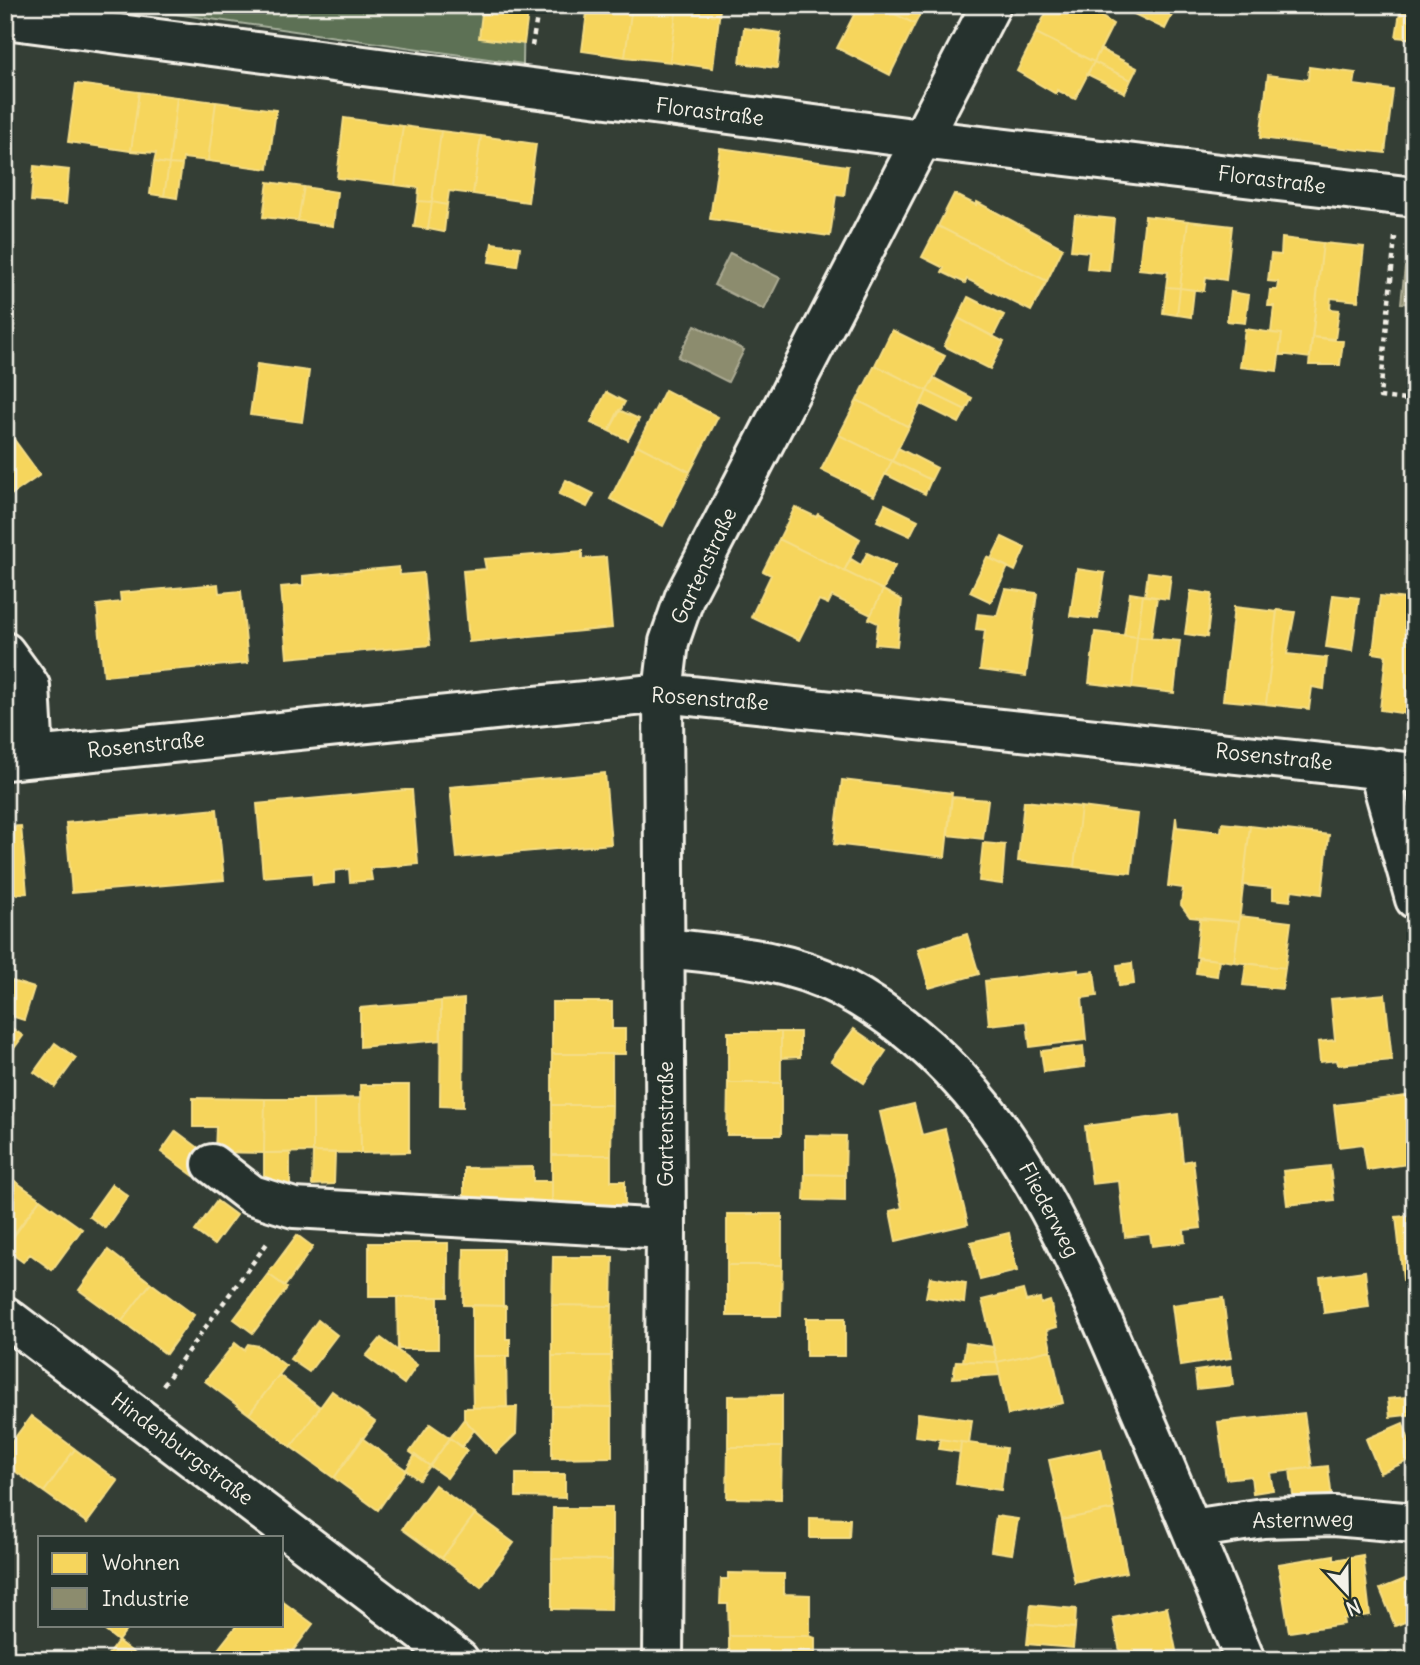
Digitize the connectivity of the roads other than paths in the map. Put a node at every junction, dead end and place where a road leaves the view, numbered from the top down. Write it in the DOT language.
graph roads {
  1 [pos="991,5"];
  2 [pos="5,19"];
  3 [pos="921,139"];
  4 [pos="1407,196"];
  5 [pos="5,652"];
  6 [pos="663,693"];
  7 [pos="20,759"];
  8 [pos="1396,771"];
  9 [pos="1415,899"];
  10 [pos="665,948"];
  11 [pos="212,1164"];
  12 [pos="666,1229"];
  13 [pos="5,1316"];
  14 [pos="1415,1523"];
  15 [pos="1192,1529"];
  16 [pos="459,1660"];
  17 [pos="663,1660"];
  18 [pos="1245,1660"];
  1 -- 3 [label="street, Gartenstraße"];
  2 -- 3 [label="street, Florastraße"];
  3 -- 4 [label="street, Florastraße"];
  3 -- 6 [label="street, Gartenstraße"];
  5 -- 7 [label="street"];
  6 -- 7 [label="street, Rosenstraße"];
  6 -- 8 [label="street, Rosenstraße"];
  6 -- 10 [label="street, Gartenstraße"];
  8 -- 9 [label="street"];
  10 -- 12 [label="street, Gartenstraße"];
  10 -- 15 [label="street, Fliederweg"];
  11 -- 12 [label="street"];
  12 -- 17 [label="street, Gartenstraße"];
  13 -- 16 [label="street, Hindenburgstraße"];
  14 -- 15 [label="street, Asternweg"];
  15 -- 18 [label="street, Fliederweg"];
}
